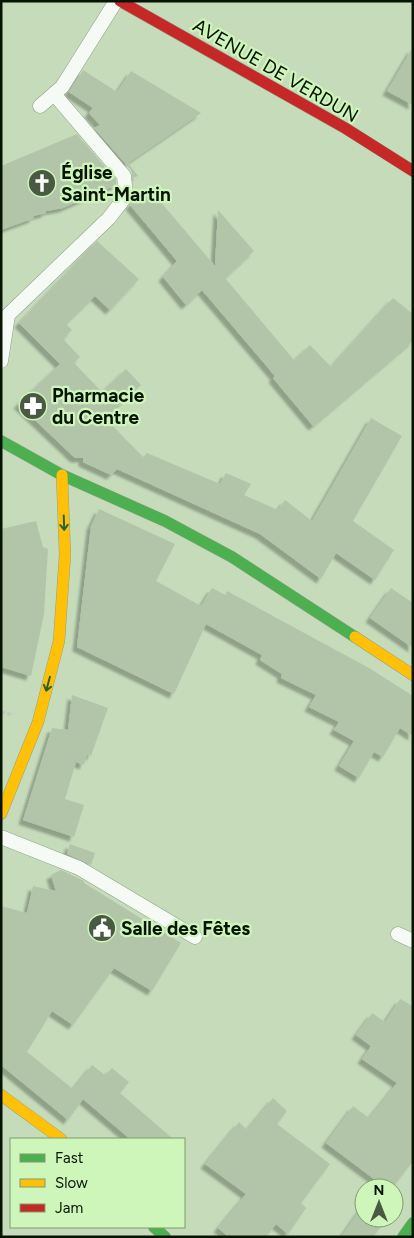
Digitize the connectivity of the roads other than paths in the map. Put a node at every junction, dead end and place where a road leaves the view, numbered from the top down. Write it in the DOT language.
graph roads {
  1 [pos="116,1"];
  2 [pos="120,1"];
  3 [pos="54,94"];
  4 [pos="40,106"];
  5 [pos="413,171"];
  6 [pos="1,361"];
  7 [pos="1,441"];
  8 [pos="62,475"];
  9 [pos="413,675"];
  10 [pos="1,814"];
  11 [pos="1,837"];
  12 [pos="398,934"];
  13 [pos="195,937"];
  14 [pos="413,941"];
  15 [pos="1,1095"];
  16 [pos="60,1138"];
  17 [pos="413,1223"];
  18 [pos="155,1228"];
  19 [pos="165,1237"];
  20 [pos="403,1237"];
  1 -- 3 [label="lane"];
  2 -- 5 [label="street, AVENUE DE VERDUN"];
  3 -- 4 [label="lane"];
  3 -- 6 [label="lane"];
  7 -- 8 [label="street"];
  8 -- 9 [label="street"];
  8 -- 10 [label="street, one-way"];
  11 -- 13 [label="lane"];
  12 -- 14 [label="lane"];
  15 -- 16 [label="street"];
  17 -- 20 [label="street"];
  18 -- 19 [label="street"];
}
